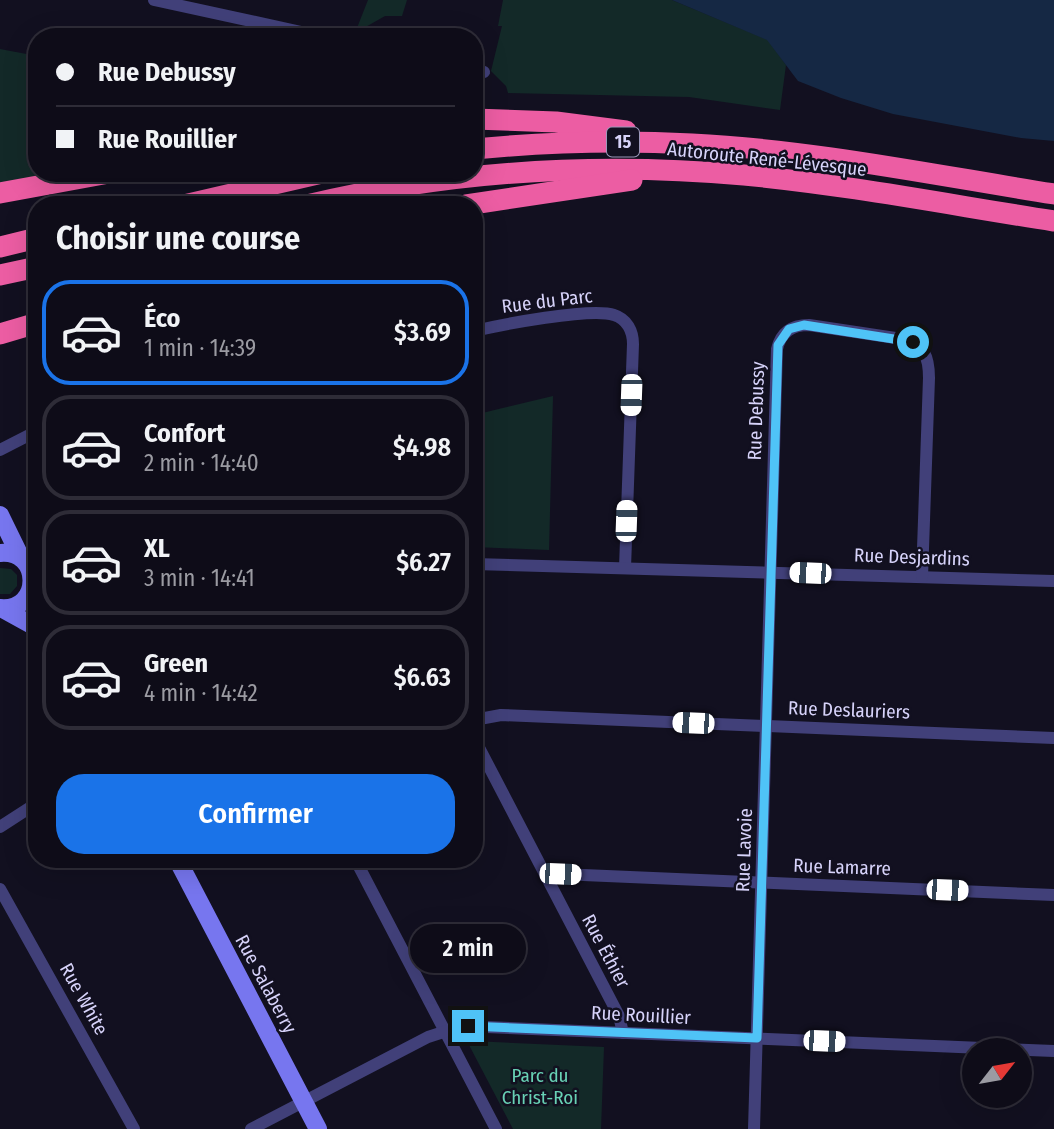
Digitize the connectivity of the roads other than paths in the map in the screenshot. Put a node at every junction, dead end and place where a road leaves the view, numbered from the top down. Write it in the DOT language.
graph roads {
  1 [pos="154,0"];
  2 [pos="283,28"];
  3 [pos="483,119"];
  4 [pos="483,149"];
  5 [pos="771,150"];
  6 [pos="689,171"];
  7 [pos="483,176"];
  8 [pos="60,182"];
  9 [pos="283,182"];
  10 [pos="434,182"];
  11 [pos="0,193"];
  12 [pos="1054,194"];
  13 [pos="223,196"];
  14 [pos="352,196"];
  15 [pos="483,202"];
  16 [pos="1054,221"];
  17 [pos="28,240"];
  18 [pos="0,247"];
  19 [pos="28,269"];
  20 [pos="0,275"];
  21 [pos="28,326"];
  22 [pos="483,329"];
  23 [pos="0,334"];
  24 [pos="28,436"];
  25 [pos="0,450"];
  26 [pos="0,516"];
  27 [pos="0,553"];
  28 [pos="21,558"];
  29 [pos="483,564"];
  30 [pos="625,568"];
  31 [pos="28,569"];
  32 [pos="770,572"];
  33 [pos="922,577"];
  34 [pos="1054,581"];
  35 [pos="28,603"];
  36 [pos="1,609"];
  37 [pos="28,623"];
  38 [pos="483,718"];
  39 [pos="766,726"];
  40 [pos="1054,738"];
  41 [pos="483,755"];
  42 [pos="28,809"];
  43 [pos="0,827"];
  44 [pos="182,868"];
  45 [pos="360,868"];
  46 [pos="546,877"];
  47 [pos="763,883"];
  48 [pos="0,888"];
  49 [pos="1054,895"];
  50 [pos="444,1030"];
  51 [pos="623,1033"];
  52 [pos="757,1038"];
  53 [pos="1054,1051"];
  54 [pos="303,1102"];
  55 [pos="134,1129"];
  56 [pos="251,1129"];
  57 [pos="318,1129"];
  58 [pos="496,1129"];
  59 [pos="754,1129"];
  1 -- 2 [label="street"];
  3 -- 5 [label="highway"];
  4 -- 5 [label="highway, Autoroute René-Lévesque / 15"];
  5 -- 12 [label="highway, Autoroute René-Lévesque / 15"];
  6 -- 7 [label="highway, Autoroute René-Lévesque / 15"];
  6 -- 15 [label="highway"];
  6 -- 16 [label="highway, Autoroute René-Lévesque / 15"];
  8 -- 11 [label="highway"];
  9 -- 13 [label="highway"];
  10 -- 14 [label="highway, Autoroute René-Lévesque / 15"];
  17 -- 18 [label="highway"];
  19 -- 20 [label="highway"];
  21 -- 23 [label="highway"];
  22 -- 30 [label="street, Rue du Parc"];
  24 -- 25 [label="street"];
  26 -- 28 [label="street"];
  27 -- 28 [label="street"];
  28 -- 31 [label="street"];
  29 -- 30 [label="street, Rue Desjardins"];
  30 -- 32 [label="street, Rue Desjardins"];
  32 -- 33 [label="street, Rue Desjardins"];
  32 -- 33 [label="street, Rue Debussy"];
  32 -- 39 [label="street, Rue Lavoie"];
  33 -- 34 [label="street, Rue Desjardins"];
  35 -- 36 [label="street"];
  36 -- 37 [label="street"];
  38 -- 39 [label="street, Rue Deslauriers"];
  39 -- 40 [label="street, Rue Deslauriers"];
  39 -- 47 [label="street, Rue Lavoie"];
  41 -- 46 [label="street, Rue Éthier"];
  42 -- 43 [label="street"];
  44 -- 54 [label="street, Rue Salaberry"];
  45 -- 50 [label="street"];
  46 -- 47 [label="street, Rue Lamarre"];
  46 -- 51 [label="street, Rue Éthier"];
  47 -- 49 [label="street, Rue Lamarre"];
  47 -- 52 [label="street, Rue Lavoie"];
  48 -- 55 [label="street, Rue White"];
  50 -- 51 [label="street, Rue Rouillier"];
  50 -- 54 [label="street, Rue Rouillier"];
  50 -- 58 [label="street"];
  51 -- 52 [label="street, Rue Rouillier"];
  52 -- 53 [label="street, Rue Rouillier"];
  52 -- 59 [label="street, Rue Lavoie"];
  54 -- 56 [label="street, Rue Rouillier"];
  54 -- 57 [label="street, Rue Salaberry"];
}
